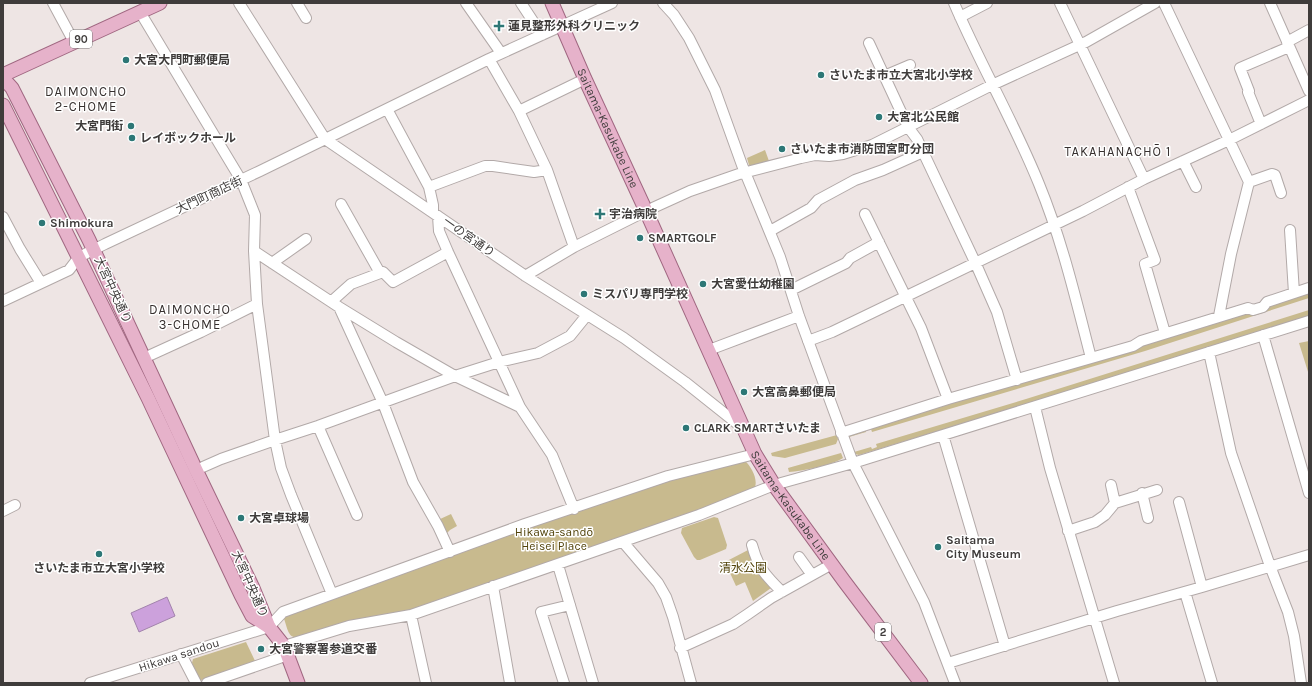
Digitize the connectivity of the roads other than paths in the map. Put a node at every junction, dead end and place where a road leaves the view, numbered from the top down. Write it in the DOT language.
graph roads {
  1 [pos="53,3"];
  2 [pos="160,3"];
  3 [pos="239,3"];
  4 [pos="297,3"];
  5 [pos="466,3"];
  6 [pos="521,3"];
  7 [pos="552,3"];
  8 [pos="612,3"];
  9 [pos="663,3"];
  10 [pos="954,3"];
  11 [pos="987,3"];
  12 [pos="1060,3"];
  13 [pos="1155,3"];
  14 [pos="1164,3"];
  15 [pos="1270,3"];
  16 [pos="140,12"];
  17 [pos="960,17"];
  18 [pos="306,18"];
  19 [pos="562,26"];
  20 [pos="1309,30"];
  21 [pos="542,35"];
  22 [pos="74,42"];
  23 [pos="868,43"];
  24 [pos="1080,44"];
  25 [pos="1288,44"];
  26 [pos="501,53"];
  27 [pos="489,59"];
  28 [pos="910,65"];
  29 [pos="3,76"];
  30 [pos="884,76"];
  31 [pos="585,79"];
  32 [pos="992,85"];
  33 [pos="1309,91"];
  34 [pos="1309,100"];
  35 [pos="3,105"];
  36 [pos="387,109"];
  37 [pos="519,111"];
  38 [pos="1261,124"];
  39 [pos="908,127"];
  40 [pos="325,139"];
  41 [pos="1229,140"];
  42 [pos="923,152"];
  43 [pos="1183,161"];
  44 [pos="546,170"];
  45 [pos="745,173"];
  46 [pos="1144,179"];
  47 [pos="241,180"];
  48 [pos="1249,182"];
  49 [pos="429,187"];
  50 [pos="1128,187"];
  51 [pos="1196,187"];
  52 [pos="1281,193"];
  53 [pos="341,204"];
  54 [pos="646,211"];
  55 [pos="436,214"];
  56 [pos="865,214"];
  57 [pos="3,217"];
  58 [pos="1054,225"];
  59 [pos="1290,230"];
  60 [pos="770,231"];
  61 [pos="306,239"];
  62 [pos="879,242"];
  63 [pos="574,247"];
  64 [pos="93,250"];
  65 [pos="254,251"];
  66 [pos="448,252"];
  67 [pos="78,257"];
  68 [pos="975,262"];
  69 [pos="272,263"];
  70 [pos="380,273"];
  71 [pos="524,276"];
  72 [pos="41,283"];
  73 [pos="1309,288"];
  74 [pos="791,290"];
  75 [pos="1294,293"];
  76 [pos="905,296"];
  77 [pos="4,298"];
  78 [pos="257,304"];
  79 [pos="336,304"];
  80 [pos="587,315"];
  81 [pos="799,316"];
  82 [pos="1219,316"];
  83 [pos="1309,321"];
  84 [pos="1165,333"];
  85 [pos="1263,335"];
  86 [pos="808,341"];
  87 [pos="709,350"];
  88 [pos="1209,352"];
  89 [pos="144,358"];
  90 [pos="1091,358"];
  91 [pos="499,362"];
  92 [pos="455,376"];
  93 [pos="1017,380"];
  94 [pos="948,400"];
  95 [pos="383,403"];
  96 [pos="520,407"];
  97 [pos="1035,407"];
  98 [pos="318,426"];
  99 [pos="744,429"];
  100 [pos="841,433"];
  101 [pos="943,435"];
  102 [pos="274,440"];
  103 [pos="755,454"];
  104 [pos="853,463"];
  105 [pos="196,470"];
  106 [pos="774,485"];
  107 [pos="1111,485"];
  108 [pos="1157,490"];
  109 [pos="1142,493"];
  110 [pos="1309,493"];
  111 [pos="1179,502"];
  112 [pos="1115,503"];
  113 [pos="15,505"];
  114 [pos="574,509"];
  115 [pos="3,511"];
  116 [pos="357,514"];
  117 [pos="1148,518"];
  118 [pos="1068,531"];
  119 [pos="623,542"];
  120 [pos="752,545"];
  121 [pos="450,552"];
  122 [pos="1309,554"];
  123 [pos="799,557"];
  124 [pos="832,564"];
  125 [pos="558,565"];
  126 [pos="1270,566"];
  127 [pos="812,575"];
  128 [pos="493,586"];
  129 [pos="1202,587"];
  130 [pos="782,592"];
  131 [pos="1185,592"];
  132 [pos="332,594"];
  133 [pos="570,605"];
  134 [pos="411,615"];
  135 [pos="1094,618"];
  136 [pos="269,627"];
  137 [pos="1005,646"];
  138 [pos="680,648"];
  139 [pos="286,651"];
  140 [pos="181,654"];
  141 [pos="948,662"];
  142 [pos="1303,676"];
  143 [pos="90,683"];
  144 [pos="196,683"];
  145 [pos="207,683"];
  146 [pos="298,683"];
  147 [pos="426,683"];
  148 [pos="510,683"];
  149 [pos="564,683"];
  150 [pos="593,683"];
  151 [pos="691,683"];
  152 [pos="921,683"];
  153 [pos="955,683"];
  154 [pos="1114,683"];
  155 [pos="1212,683"];
  1 -- 22 [label="street"];
  2 -- 16 [label="main road, 90"];
  3 -- 40 [label="street, 一の宮通り"];
  4 -- 18 [label="street"];
  5 -- 26 [label="street"];
  6 -- 21 [label="street"];
  7 -- 19 [label="main road, Saitama-Kasukabe Line / 2"];
  8 -- 19 [label="street, 大門町商店街"];
  9 -- 45 [label="street"];
  10 -- 17 [label="street"];
  11 -- 17 [label="street"];
  12 -- 24 [label="street"];
  13 -- 24 [label="street"];
  14 -- 41 [label="street"];
  15 -- 25 [label="street"];
  16 -- 22 [label="main road, 90"];
  16 -- 47 [label="street"];
  17 -- 32 [label="street"];
  19 -- 21 [label="street, 大門町商店街"];
  19 -- 31 [label="main road, Saitama-Kasukabe Line / 2"];
  20 -- 25 [label="street"];
  21 -- 26 [label="street, 大門町商店街"];
  22 -- 29 [label="main road, 90"];
  23 -- 30 [label="street"];
  24 -- 32 [label="street"];
  24 -- 46 [label="street"];
  25 -- 33 [label="street"];
  25 -- 38 [label="street"];
  26 -- 27 [label="street, 大門町商店街"];
  27 -- 36 [label="street, 大門町商店街"];
  27 -- 37 [label="street"];
  28 -- 30 [label="street"];
  29 -- 64 [label="main road, 大宮中央通り"];
  30 -- 39 [label="street"];
  31 -- 37 [label="street"];
  31 -- 54 [label="main road, Saitama-Kasukabe Line / 2"];
  32 -- 39 [label="street"];
  32 -- 58 [label="street"];
  34 -- 38 [label="street"];
  35 -- 67 [label="main road, 大宮中央通り"];
  36 -- 40 [label="street, 大門町商店街"];
  36 -- 49 [label="street"];
  37 -- 44 [label="street"];
  38 -- 41 [label="street"];
  39 -- 42 [label="street"];
  39 -- 45 [label="street"];
  40 -- 47 [label="street, 大門町商店街"];
  40 -- 55 [label="street, 一の宮通り"];
  41 -- 43 [label="street"];
  41 -- 48 [label="street"];
  42 -- 60 [label="street"];
  42 -- 68 [label="street"];
  43 -- 46 [label="street"];
  43 -- 51 [label="street"];
  44 -- 49 [label="street"];
  44 -- 63 [label="street"];
  45 -- 54 [label="street"];
  45 -- 60 [label="street"];
  46 -- 50 [label="street"];
  47 -- 64 [label="street, 大門町商店街"];
  47 -- 65 [label="street"];
  48 -- 52 [label="street"];
  48 -- 82 [label="street"];
  49 -- 55 [label="street"];
  50 -- 58 [label="street"];
  50 -- 84 [label="street"];
  53 -- 70 [label="street"];
  54 -- 63 [label="street"];
  54 -- 87 [label="main road, Saitama-Kasukabe Line / 2"];
  55 -- 66 [label="street"];
  55 -- 71 [label="street, 一の宮通り"];
  56 -- 62 [label="street"];
  57 -- 72 [label="street"];
  58 -- 68 [label="street"];
  58 -- 90 [label="street"];
  59 -- 75 [label="street"];
  60 -- 74 [label="street"];
  61 -- 69 [label="street"];
  62 -- 74 [label="street"];
  62 -- 76 [label="street"];
  63 -- 71 [label="street"];
  64 -- 67 [label="street, 大門町商店街"];
  64 -- 89 [label="main road, 大宮中央通り"];
  65 -- 69 [label="street"];
  65 -- 78 [label="street"];
  66 -- 70 [label="street"];
  66 -- 91 [label="street"];
  67 -- 72 [label="street"];
  67 -- 136 [label="main road, 大宮中央通り"];
  68 -- 76 [label="street"];
  68 -- 93 [label="street"];
  69 -- 79 [label="street"];
  70 -- 79 [label="street"];
  71 -- 80 [label="street, 一の宮通り"];
  72 -- 77 [label="street"];
  73 -- 75 [label="street"];
  74 -- 81 [label="street"];
  75 -- 82 [label="street"];
  76 -- 86 [label="street"];
  76 -- 94 [label="street"];
  78 -- 89 [label="street"];
  78 -- 102 [label="street"];
  79 -- 92 [label="street"];
  79 -- 95 [label="street"];
  80 -- 91 [label="street"];
  80 -- 99 [label="street, 一の宮通り"];
  81 -- 86 [label="street"];
  81 -- 87 [label="street"];
  82 -- 84 [label="street"];
  83 -- 85 [label="street"];
  84 -- 90 [label="street"];
  85 -- 88 [label="street"];
  85 -- 110 [label="street"];
  86 -- 100 [label="street"];
  87 -- 99 [label="main road, Saitama-Kasukabe Line / 2"];
  88 -- 97 [label="street"];
  88 -- 126 [label="street"];
  89 -- 105 [label="main road, 大宮中央通り"];
  90 -- 93 [label="street"];
  91 -- 92 [label="street"];
  91 -- 96 [label="street"];
  92 -- 95 [label="street"];
  92 -- 96 [label="street"];
  93 -- 94 [label="street"];
  94 -- 100 [label="street"];
  95 -- 98 [label="street"];
  95 -- 121 [label="street"];
  96 -- 114 [label="street"];
  97 -- 101 [label="street"];
  97 -- 118 [label="street"];
  98 -- 102 [label="street"];
  98 -- 116 [label="street"];
  99 -- 103 [label="main road, Saitama-Kasukabe Line / 2"];
  100 -- 104 [label="street"];
  101 -- 104 [label="street"];
  101 -- 137 [label="street"];
  102 -- 105 [label="street"];
  102 -- 132 [label="street"];
  103 -- 106 [label="main road, Saitama-Kasukabe Line / 2"];
  103 -- 114 [label="street"];
  104 -- 106 [label="street"];
  104 -- 141 [label="street"];
  105 -- 136 [label="main road, 大宮中央通り"];
  106 -- 119 [label="street"];
  106 -- 124 [label="main road, Saitama-Kasukabe Line / 2"];
  107 -- 112 [label="street"];
  108 -- 109 [label="street"];
  109 -- 112 [label="street"];
  109 -- 117 [label="street"];
  111 -- 129 [label="street"];
  112 -- 118 [label="street"];
  113 -- 115 [label="street"];
  114 -- 121 [label="street"];
  118 -- 135 [label="street"];
  119 -- 125 [label="street"];
  119 -- 138 [label="street"];
  120 -- 130 [label="street"];
  121 -- 132 [label="street"];
  122 -- 126 [label="street"];
  123 -- 127 [label="street"];
  124 -- 127 [label="street"];
  124 -- 152 [label="main road, Saitama-Kasukabe Line / 2"];
  125 -- 128 [label="street"];
  125 -- 133 [label="street"];
  126 -- 129 [label="street"];
  126 -- 142 [label="street"];
  127 -- 130 [label="street"];
  128 -- 134 [label="street"];
  128 -- 148 [label="street"];
  129 -- 131 [label="street"];
  130 -- 138 [label="street"];
  131 -- 135 [label="street"];
  131 -- 155 [label="street"];
  132 -- 136 [label="street"];
  133 -- 149 [label="street"];
  133 -- 150 [label="street"];
  134 -- 139 [label="street"];
  134 -- 147 [label="street"];
  135 -- 137 [label="street"];
  135 -- 154 [label="street"];
  136 -- 139 [label="main road"];
  136 -- 140 [label="street, Hikawa sandou"];
  137 -- 141 [label="street"];
  138 -- 151 [label="street"];
  139 -- 145 [label="street"];
  139 -- 146 [label="main road"];
  140 -- 143 [label="street, Hikawa sandou"];
  140 -- 144 [label="street"];
  141 -- 153 [label="street"];
}
